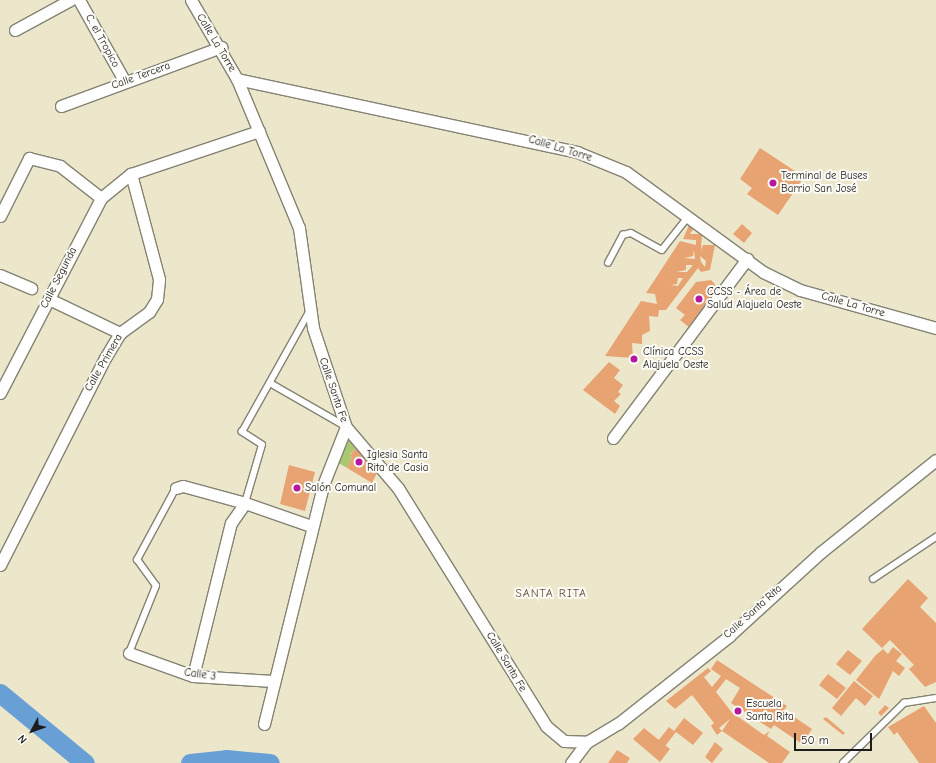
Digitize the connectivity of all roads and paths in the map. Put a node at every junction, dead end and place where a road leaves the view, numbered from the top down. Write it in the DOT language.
graph roads {
  1 [pos="70,0"];
  2 [pos="79,0"];
  3 [pos="191,0"];
  4 [pos="16,30"];
  5 [pos="221,47"];
  6 [pos="237,79"];
  7 [pos="125,82"];
  8 [pos="61,106"];
  9 [pos="259,131"];
  10 [pos="131,174"];
  11 [pos="101,198"];
  12 [pos="0,216"];
  13 [pos="688,216"];
  14 [pos="747,259"];
  15 [pos="608,263"];
  16 [pos="0,275"];
  17 [pos="31,288"];
  18 [pos="49,299"];
  19 [pos="310,312"];
  20 [pos="936,328"];
  21 [pos="120,333"];
  22 [pos="270,383"];
  23 [pos="0,393"];
  24 [pos="346,427"];
  25 [pos="614,438"];
  26 [pos="936,460"];
  27 [pos="176,488"];
  28 [pos="245,503"];
  29 [pos="311,526"];
  30 [pos="936,537"];
  31 [pos="0,565"];
  32 [pos="873,579"];
  33 [pos="129,653"];
  34 [pos="193,676"];
  35 [pos="273,681"];
  36 [pos="936,698"];
  37 [pos="264,724"];
  38 [pos="587,742"];
  39 [pos="571,763"];
  40 [pos="844,763"];
  1 -- 4 [label="street"];
  2 -- 7 [label="street, C. el Tropico"];
  3 -- 5 [label="street, Calle La Torre"];
  5 -- 6 [label="street, Calle La Torre"];
  5 -- 7 [label="street, Calle Tercera"];
  6 -- 9 [label="street, Calle Santa Fe"];
  6 -- 13 [label="street, Calle La Torre"];
  7 -- 8 [label="street, Calle Tercera"];
  9 -- 10 [label="street"];
  9 -- 19 [label="street, Calle Santa Fe"];
  10 -- 11 [label="street, Calle Segunda"];
  10 -- 21 [label="street, Calle Primera"];
  11 -- 12 [label="street"];
  11 -- 18 [label="street, Calle Segunda"];
  13 -- 14 [label="street, Calle La Torre"];
  13 -- 15 [label="lane"];
  14 -- 20 [label="street, Calle La Torre"];
  14 -- 25 [label="street"];
  16 -- 17 [label="street"];
  18 -- 21 [label="street"];
  18 -- 23 [label="street, Calle Segunda"];
  19 -- 22 [label="lane"];
  19 -- 24 [label="street, Calle Santa Fe"];
  21 -- 31 [label="street, Calle Primera"];
  22 -- 24 [label="lane"];
  22 -- 28 [label="lane"];
  24 -- 29 [label="street"];
  24 -- 38 [label="street, Calle Santa Fe"];
  26 -- 38 [label="street, Calle Santa Rita"];
  27 -- 28 [label="street"];
  27 -- 33 [label="lane"];
  28 -- 29 [label="street"];
  28 -- 34 [label="street"];
  29 -- 35 [label="street"];
  30 -- 32 [label="lane"];
  33 -- 34 [label="street, Calle 3"];
  34 -- 35 [label="street, Calle 3"];
  35 -- 37 [label="street"];
  36 -- 40 [label="lane"];
  38 -- 39 [label="street, Calle Santa Rita"];
}
